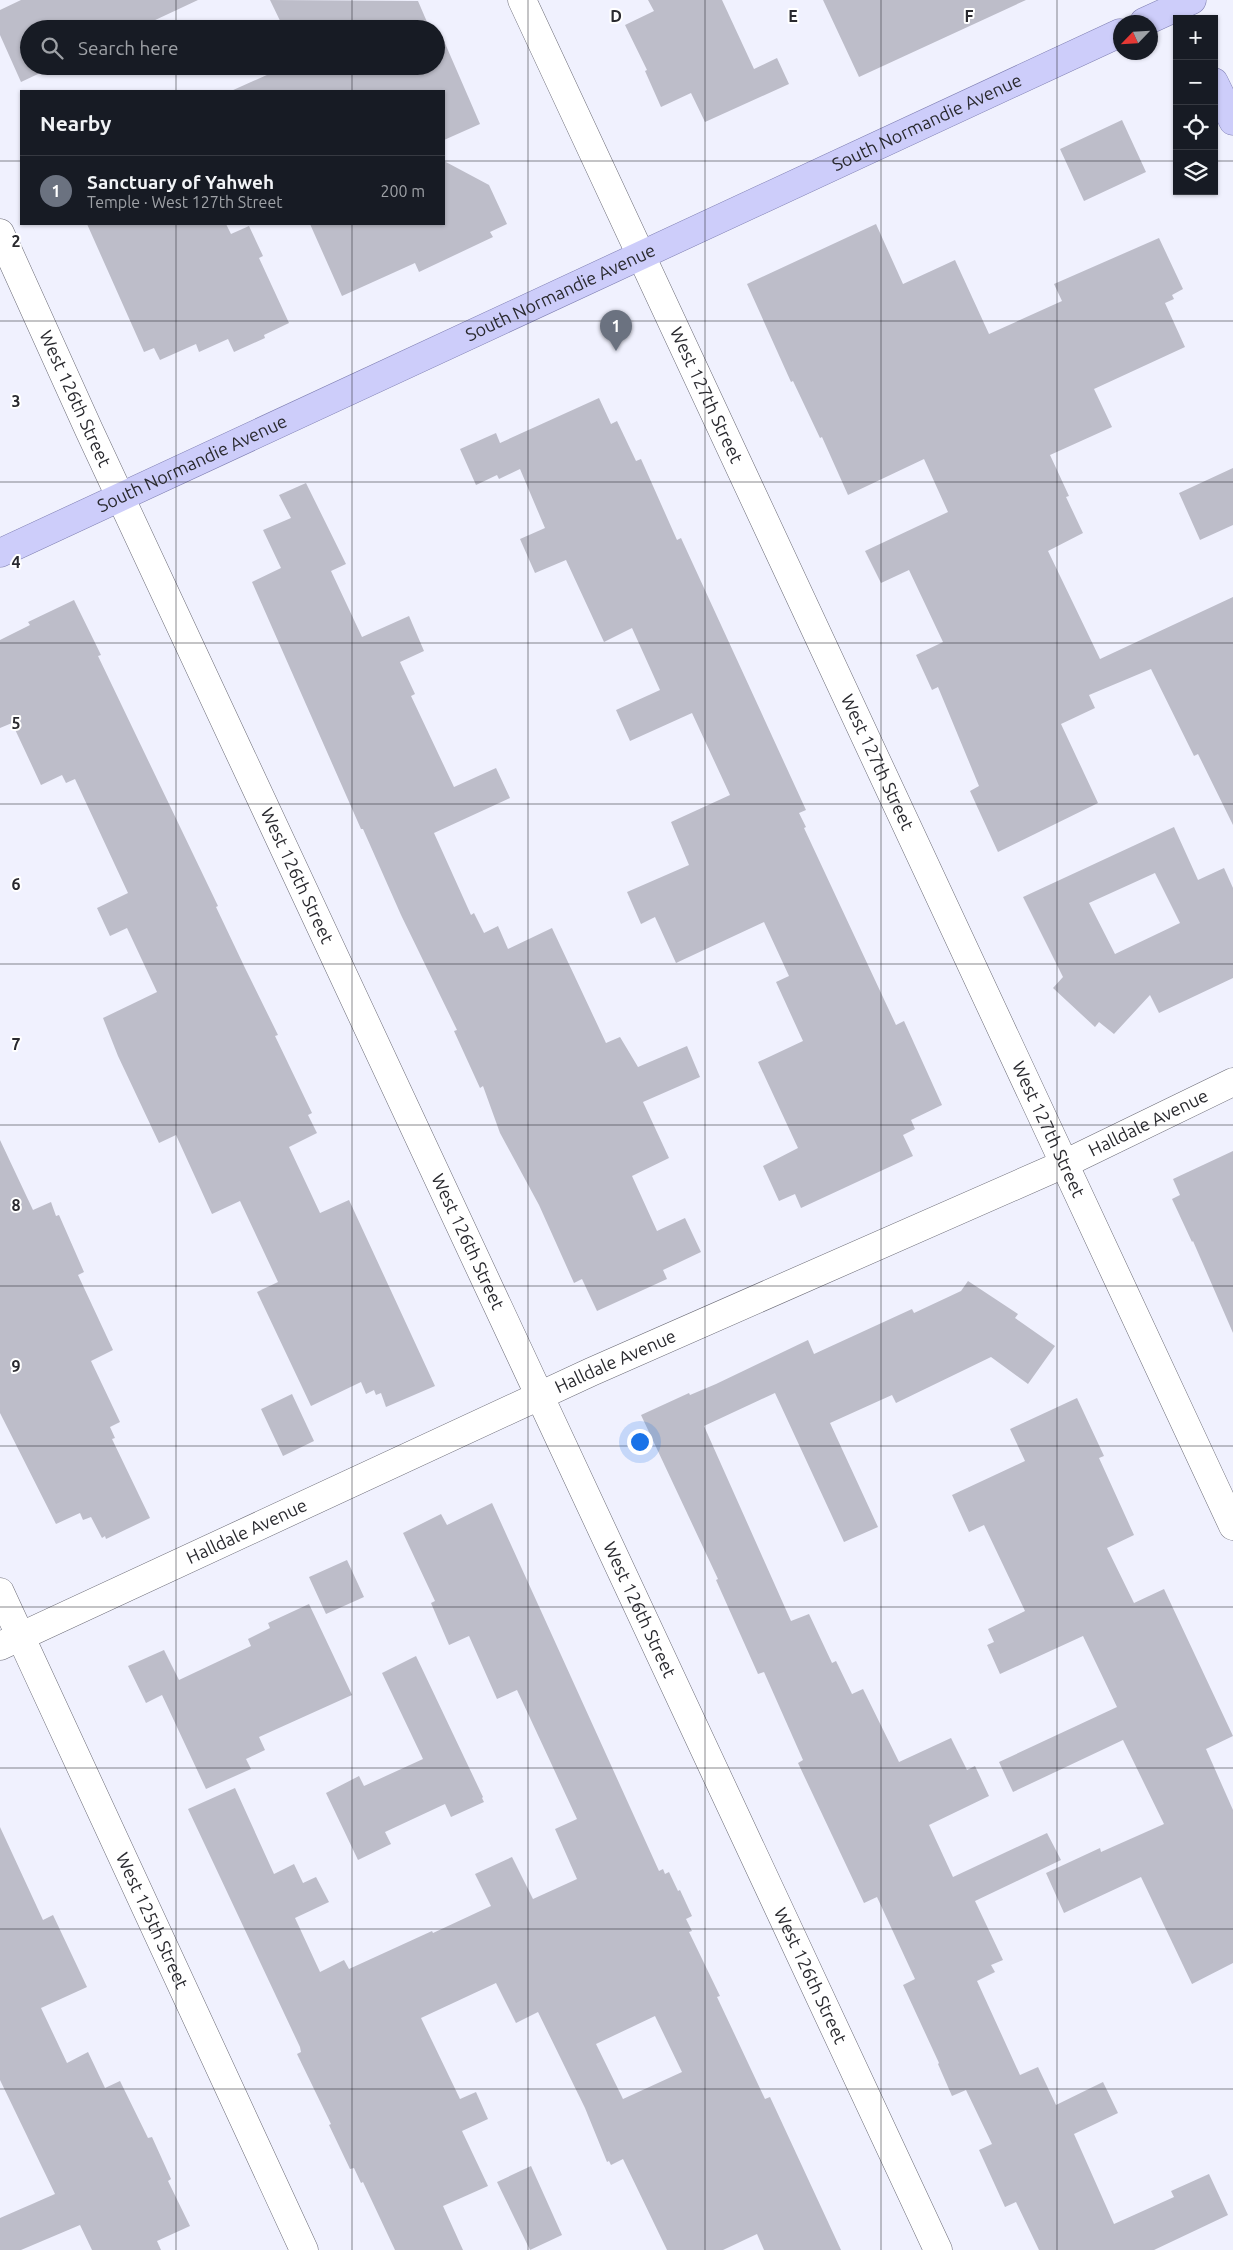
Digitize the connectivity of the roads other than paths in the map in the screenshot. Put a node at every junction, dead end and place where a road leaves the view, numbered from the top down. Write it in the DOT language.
graph roads {
  1 [pos="522,0"];
  2 [pos="1183,6"];
  3 [pos="1158,16"];
  4 [pos="1113,36"];
  5 [pos="1218,90"];
  6 [pos="1233,121"];
  7 [pos="0,233"];
  8 [pos="641,255"];
  9 [pos="121,496"];
  10 [pos="0,553"];
  11 [pos="1233,1082"];
  12 [pos="1064,1164"];
  13 [pos="539,1396"];
  14 [pos="1233,1526"];
  15 [pos="0,1592"];
  16 [pos="10,1641"];
  17 [pos="304,2250"];
  18 [pos="938,2250"];
  1 -- 8 [label="street, West 127th Street"];
  2 -- 3 [label="main road"];
  4 -- 8 [label="main road, South Normandie Avenue"];
  5 -- 6 [label="main road"];
  7 -- 9 [label="street, West 126th Street"];
  8 -- 9 [label="main road, South Normandie Avenue"];
  8 -- 12 [label="street, West 127th Street"];
  9 -- 10 [label="main road, South Normandie Avenue"];
  9 -- 13 [label="street, West 126th Street"];
  11 -- 12 [label="street, Halldale Avenue"];
  12 -- 13 [label="street, Halldale Avenue"];
  12 -- 14 [label="street, West 127th Street"];
  13 -- 16 [label="street, Halldale Avenue"];
  13 -- 18 [label="street, West 126th Street"];
  15 -- 16 [label="street, West 125th Street"];
  16 -- 17 [label="street, West 125th Street"];
}
